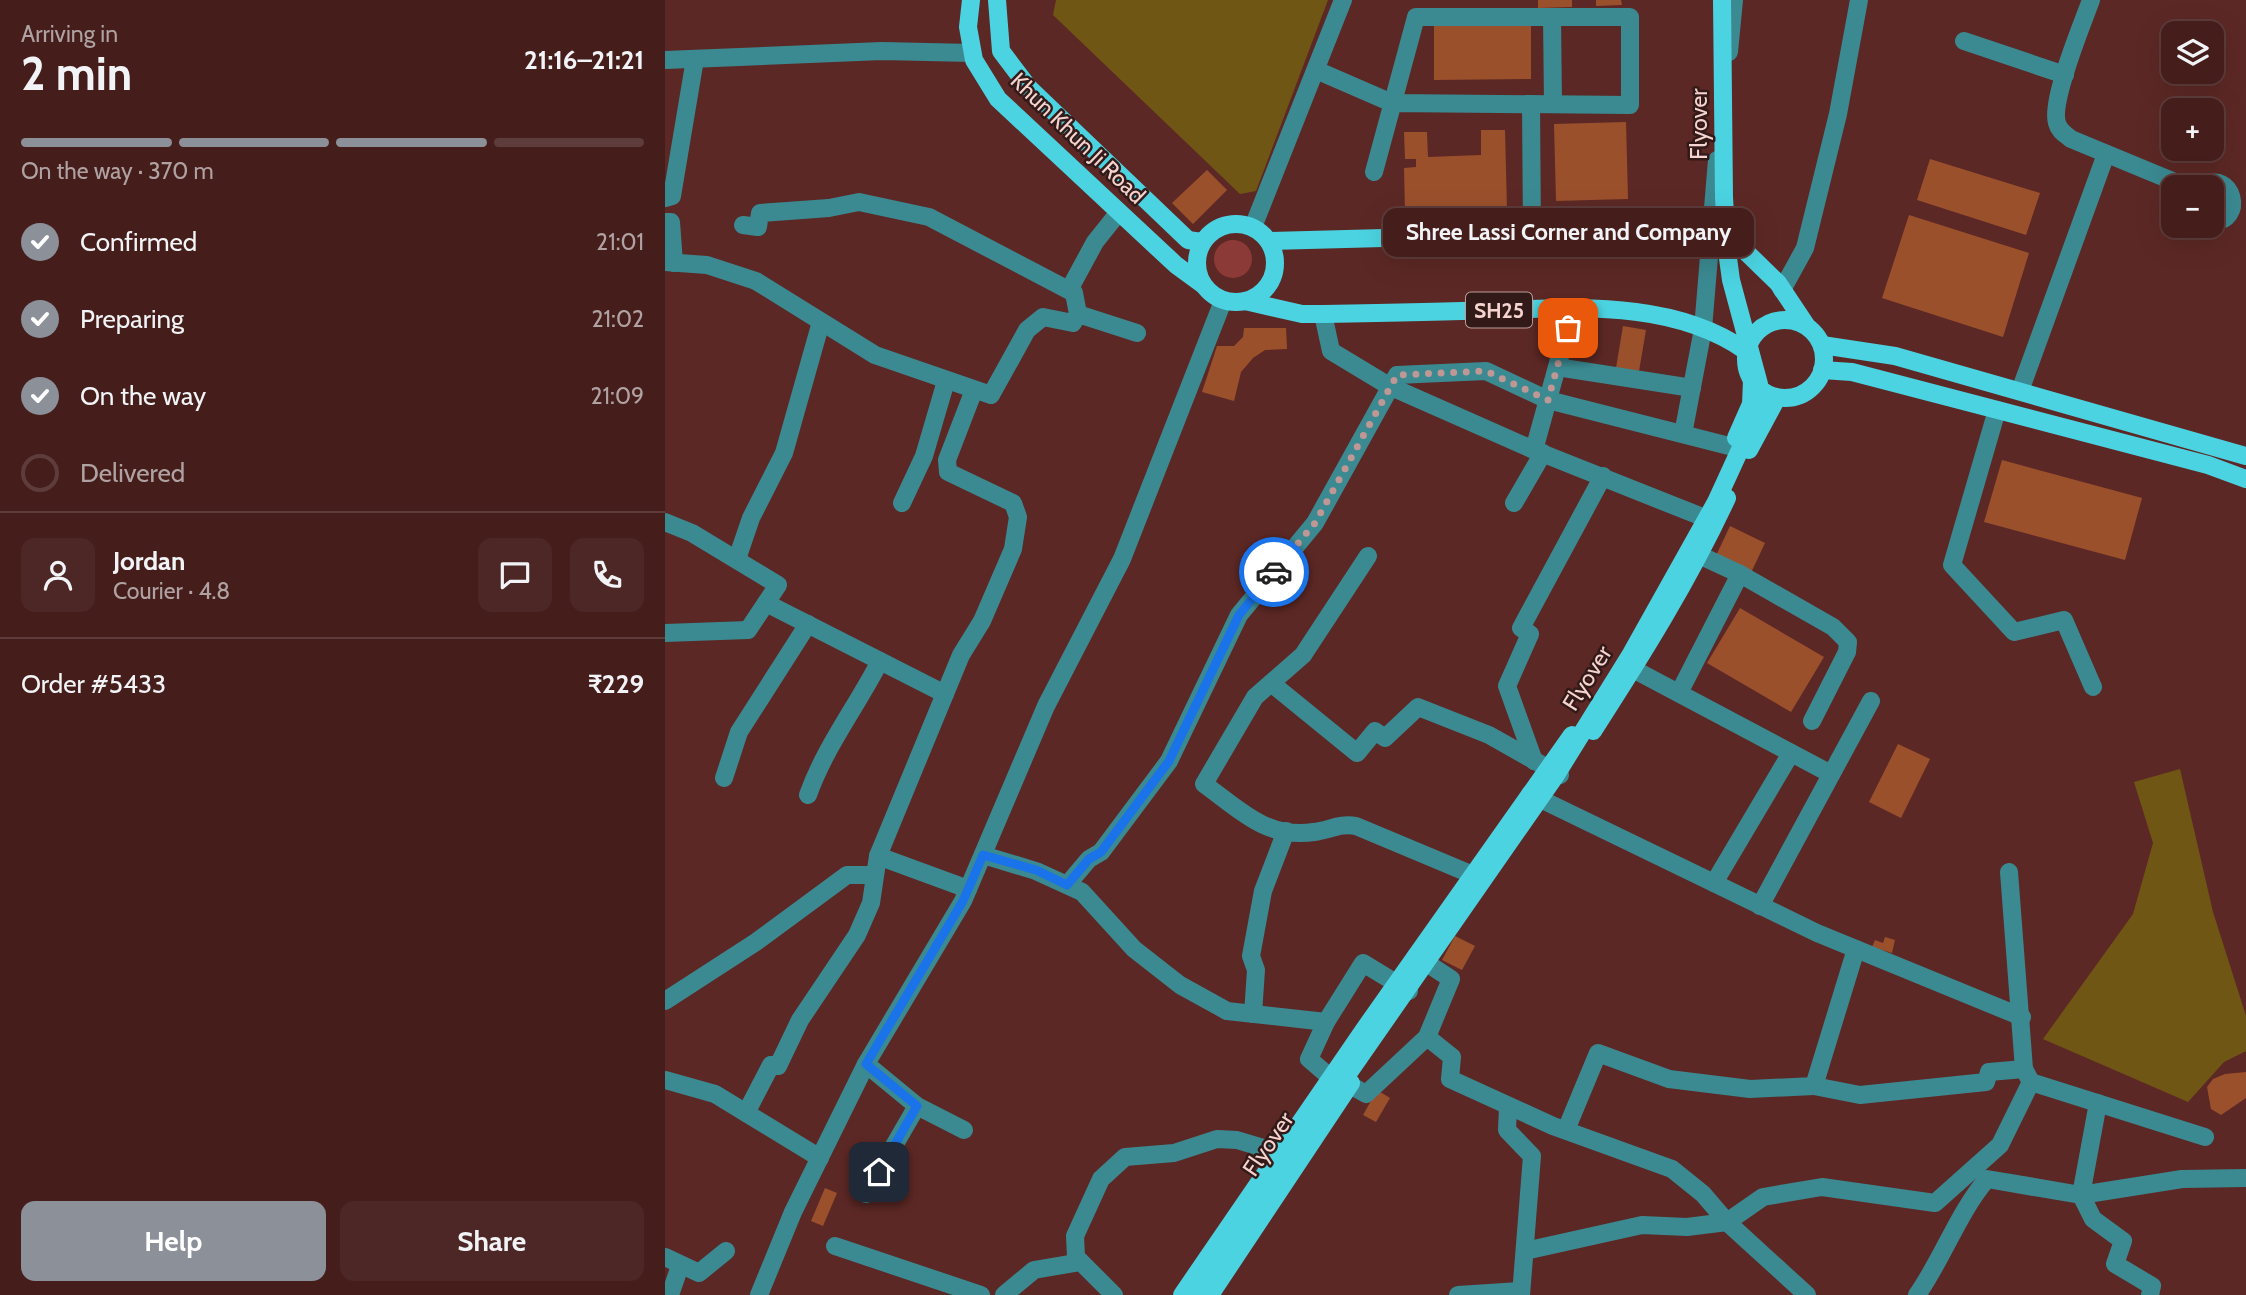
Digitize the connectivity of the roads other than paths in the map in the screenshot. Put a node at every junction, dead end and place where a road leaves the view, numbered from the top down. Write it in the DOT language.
graph roads {
  1 [pos="971,0"];
  2 [pos="997,0"];
  3 [pos="1343,0"];
  4 [pos="1722,0"];
  5 [pos="1734,0"];
  6 [pos="1859,0"];
  7 [pos="2091,0"];
  8 [pos="1552,17"];
  9 [pos="1963,41"];
  10 [pos="972,53"];
  11 [pos="695,59"];
  12 [pos="665,60"];
  13 [pos="1316,70"];
  14 [pos="2065,75"];
  15 [pos="1392,103"];
  16 [pos="1531,104"];
  17 [pos="1553,104"];
  18 [pos="2106,154"];
  19 [pos="1374,172"];
  20 [pos="2161,176"];
  21 [pos="2224,186"];
  22 [pos="665,198"];
  23 [pos="2240,199"];
  24 [pos="1119,212"];
  25 [pos="2224,218"];
  26 [pos="665,222"];
  27 [pos="743,225"];
  28 [pos="1253,227"];
  29 [pos="1710,233"];
  30 [pos="1532,234"];
  31 [pos="1269,241"];
  32 [pos="1202,242"];
  33 [pos="670,262"];
  34 [pos="1202,284"];
  35 [pos="1069,290"];
  36 [pos="1782,290"];
  37 [pos="1223,301"];
  38 [pos="1245,302"];
  39 [pos="1573,309"];
  40 [pos="1078,314"];
  41 [pos="1323,314"];
  42 [pos="821,322"];
  43 [pos="1806,325"];
  44 [pos="1703,329"];
  45 [pos="1137,333"];
  46 [pos="1822,345"];
  47 [pos="1746,351"];
  48 [pos="1557,367"];
  49 [pos="1822,370"];
  50 [pos="1752,380"];
  51 [pos="946,382"];
  52 [pos="1389,386"];
  53 [pos="1692,388"];
  54 [pos="974,390"];
  55 [pos="2020,391"];
  56 [pos="1777,398"];
  57 [pos="1548,400"];
  58 [pos="1997,410"];
  59 [pos="2145,426"];
  60 [pos="1683,434"];
  61 [pos="1733,447"];
  62 [pos="2141,447"];
  63 [pos="1538,452"];
  64 [pos="2246,456"];
  65 [pos="1603,476"];
  66 [pos="2246,479"];
  67 [pos="902,503"];
  68 [pos="1514,503"];
  69 [pos="1707,520"];
  70 [pos="665,522"];
  71 [pos="1699,555"];
  72 [pos="1368,556"];
  73 [pos="737,559"];
  74 [pos="1740,574"];
  75 [pos="766,603"];
  76 [pos="808,624"];
  77 [pos="665,633"];
  78 [pos="880,661"];
  79 [pos="1633,668"];
  80 [pos="1271,683"];
  81 [pos="2093,687"];
  82 [pos="1679,693"];
  83 [pos="945,694"];
  84 [pos="1871,701"];
  85 [pos="1812,721"];
  86 [pos="1791,753"];
  87 [pos="1548,769"];
  88 [pos="1831,774"];
  89 [pos="724,778"];
  90 [pos="808,795"];
  91 [pos="1539,797"];
  92 [pos="1286,831"];
  93 [pos="983,855"];
  94 [pos="878,856"];
  95 [pos="2009,872"];
  96 [pos="874,875"];
  97 [pos="1473,875"];
  98 [pos="1714,883"];
  99 [pos="1067,885"];
  100 [pos="968,890"];
  101 [pos="1760,906"];
  102 [pos="1856,949"];
  103 [pos="1424,961"];
  104 [pos="1405,988"];
  105 [pos="665,1001"];
  106 [pos="1253,1014"];
  107 [pos="2022,1017"];
  108 [pos="1326,1022"];
  109 [pos="1427,1037"];
  110 [pos="866,1064"];
  111 [pos="2028,1076"];
  112 [pos="1331,1078"];
  113 [pos="665,1080"];
  114 [pos="1350,1085"];
  115 [pos="1814,1086"];
  116 [pos="2098,1103"];
  117 [pos="917,1106"];
  118 [pos="1508,1107"];
  119 [pos="746,1113"];
  120 [pos="964,1130"];
  121 [pos="1566,1130"];
  122 [pos="2205,1137"];
  123 [pos="1280,1153"];
  124 [pos="820,1158"];
  125 [pos="2246,1178"];
  126 [pos="866,1194"];
  127 [pos="2081,1195"];
  128 [pos="1727,1222"];
  129 [pos="835,1246"];
  130 [pos="726,1251"];
  131 [pos="1525,1251"];
  132 [pos="673,1262"];
  133 [pos="1081,1262"];
  134 [pos="1520,1293"];
  135 [pos="1481,1294"];
  136 [pos="670,1295"];
  137 [pos="759,1295"];
  138 [pos="981,1295"];
  139 [pos="1004,1295"];
  140 [pos="1114,1295"];
  141 [pos="1182,1295"];
  142 [pos="1194,1295"];
  143 [pos="1210,1295"];
  144 [pos="1458,1295"];
  145 [pos="1807,1295"];
  146 [pos="1917,1295"];
  147 [pos="2150,1295"];
  1 -- 10 [label="main road, Khun Khun Ji Road"];
  2 -- 32 [label="main road, Khun Khun Ji Road"];
  3 -- 13 [label="street"];
  4 -- 142 [label="main road, Flyover, bridge"];
  5 -- 29 [label="street"];
  6 -- 36 [label="street"];
  7 -- 14 [label="street"];
  8 -- 15 [label="street"];
  8 -- 17 [label="street"];
  8 -- 17 [label="street"];
  9 -- 14 [label="street"];
  10 -- 11 [label="street"];
  10 -- 24 [label="main road, Khun Khun Ji Road"];
  11 -- 12 [label="street"];
  11 -- 22 [label="street"];
  13 -- 15 [label="street"];
  13 -- 28 [label="street"];
  14 -- 18 [label="street"];
  15 -- 16 [label="street"];
  15 -- 19 [label="street"];
  16 -- 17 [label="street"];
  16 -- 30 [label="street"];
  18 -- 20 [label="street"];
  18 -- 55 [label="street"];
  21 -- 23 [label="street"];
  23 -- 25 [label="street"];
  24 -- 34 [label="main road, Khun Khun Ji Road"];
  24 -- 35 [label="street"];
  26 -- 33 [label="street"];
  27 -- 35 [label="street"];
  28 -- 31 [label="main road"];
  28 -- 32 [label="main road"];
  29 -- 30 [label="main road"];
  29 -- 36 [label="main road"];
  29 -- 44 [label="street"];
  30 -- 31 [label="main road"];
  31 -- 38 [label="main road"];
  32 -- 34 [label="main road"];
  33 -- 42 [label="street"];
  34 -- 37 [label="main road"];
  35 -- 40 [label="street"];
  36 -- 43 [label="main road"];
  37 -- 38 [label="main road, SH25"];
  37 -- 93 [label="street"];
  38 -- 41 [label="main road, SH25"];
  39 -- 41 [label="main road, SH25"];
  39 -- 44 [label="main road, SH25"];
  39 -- 48 [label="street"];
  40 -- 45 [label="street"];
  40 -- 54 [label="street"];
  41 -- 52 [label="street"];
  42 -- 51 [label="street"];
  42 -- 73 [label="street"];
  43 -- 46 [label="main road"];
  43 -- 47 [label="main road"];
  44 -- 47 [label="main road, SH25"];
  44 -- 53 [label="street"];
  46 -- 49 [label="main road"];
  46 -- 55 [label="main road"];
  47 -- 50 [label="main road"];
  48 -- 53 [label="street"];
  48 -- 57 [label="street"];
  49 -- 56 [label="main road"];
  49 -- 58 [label="main road"];
  50 -- 56 [label="main road"];
  50 -- 61 [label="main road"];
  51 -- 54 [label="street"];
  51 -- 67 [label="street"];
  52 -- 57 [label="street"];
  52 -- 63 [label="street"];
  52 -- 99 [label="street"];
  53 -- 60 [label="street"];
  54 -- 83 [label="street"];
  55 -- 59 [label="main road"];
  56 -- 69 [label="main road"];
  57 -- 60 [label="street"];
  57 -- 63 [label="street"];
  58 -- 62 [label="main road"];
  58 -- 81 [label="street"];
  59 -- 62 [label="main road"];
  59 -- 64 [label="main road"];
  60 -- 61 [label="street"];
  61 -- 69 [label="main road"];
  62 -- 66 [label="main road"];
  63 -- 65 [label="street"];
  63 -- 68 [label="street"];
  65 -- 69 [label="street"];
  65 -- 87 [label="street"];
  69 -- 71 [label="main road"];
  69 -- 87 [label="main road"];
  70 -- 73 [label="street"];
  71 -- 74 [label="street"];
  71 -- 79 [label="main road"];
  72 -- 80 [label="street"];
  73 -- 75 [label="street"];
  74 -- 82 [label="street"];
  74 -- 85 [label="street"];
  75 -- 76 [label="street"];
  75 -- 77 [label="street"];
  76 -- 78 [label="street"];
  76 -- 89 [label="street"];
  78 -- 83 [label="street"];
  78 -- 90 [label="street"];
  79 -- 82 [label="street"];
  79 -- 87 [label="main road"];
  80 -- 87 [label="street"];
  80 -- 92 [label="street"];
  82 -- 86 [label="street"];
  83 -- 94 [label="street"];
  84 -- 88 [label="street"];
  86 -- 88 [label="street"];
  86 -- 98 [label="street"];
  87 -- 91 [label="main road"];
  88 -- 101 [label="street"];
  91 -- 97 [label="main road"];
  91 -- 98 [label="street"];
  91 -- 103 [label="main road"];
  92 -- 97 [label="street"];
  92 -- 106 [label="street"];
  93 -- 99 [label="street"];
  93 -- 100 [label="street"];
  94 -- 96 [label="street"];
  94 -- 100 [label="street"];
  95 -- 107 [label="street"];
  96 -- 105 [label="street"];
  96 -- 119 [label="street"];
  97 -- 103 [label="main road"];
  98 -- 101 [label="street"];
  99 -- 106 [label="street"];
  100 -- 110 [label="street"];
  101 -- 102 [label="street"];
  102 -- 107 [label="street"];
  102 -- 115 [label="street"];
  103 -- 104 [label="main road"];
  103 -- 109 [label="street"];
  104 -- 108 [label="street"];
  104 -- 112 [label="main road"];
  104 -- 114 [label="main road"];
  106 -- 108 [label="street"];
  107 -- 111 [label="street"];
  108 -- 112 [label="street"];
  109 -- 114 [label="street"];
  109 -- 118 [label="street"];
  110 -- 117 [label="street"];
  110 -- 124 [label="street"];
  111 -- 115 [label="street"];
  111 -- 116 [label="street"];
  111 -- 128 [label="street"];
  112 -- 123 [label="main road"];
  113 -- 119 [label="street"];
  114 -- 143 [label="main road"];
  115 -- 121 [label="street"];
  116 -- 122 [label="street"];
  116 -- 127 [label="street"];
  117 -- 120 [label="street"];
  117 -- 126 [label="street"];
  118 -- 121 [label="street"];
  118 -- 131 [label="street"];
  119 -- 124 [label="street"];
  121 -- 128 [label="street"];
  123 -- 133 [label="street"];
  123 -- 141 [label="main road"];
  124 -- 137 [label="street"];
  125 -- 127 [label="street"];
  127 -- 146 [label="street"];
  127 -- 147 [label="street"];
  128 -- 131 [label="street"];
  128 -- 145 [label="street"];
  129 -- 138 [label="street"];
  130 -- 132 [label="street"];
  131 -- 134 [label="street"];
  132 -- 136 [label="street"];
  133 -- 139 [label="street"];
  133 -- 140 [label="street"];
  134 -- 135 [label="street"];
  135 -- 144 [label="street"];
}
